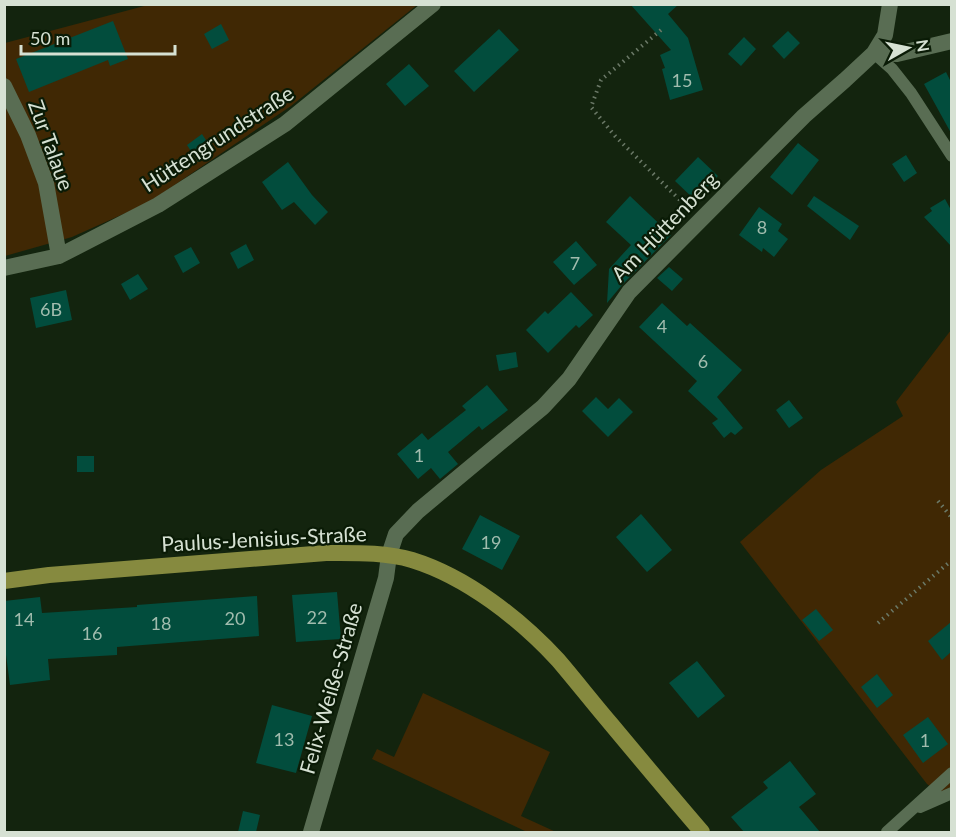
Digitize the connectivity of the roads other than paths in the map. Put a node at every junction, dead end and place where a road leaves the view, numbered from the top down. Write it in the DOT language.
graph roads {
  1 [pos="433,4"];
  2 [pos="890,4"];
  3 [pos="951,41"];
  4 [pos="874,53"];
  5 [pos="4,86"];
  6 [pos="951,156"];
  7 [pos="59,256"];
  8 [pos="4,268"];
  9 [pos="389,555"];
  10 [pos="4,581"];
  11 [pos="951,773"];
  12 [pos="951,793"];
  13 [pos="909,812"];
  14 [pos="311,832"];
  15 [pos="702,832"];
  16 [pos="887,832"];
  1 -- 7 [label="street, Hüttengrundstraße"];
  2 -- 4 [label="street, Am Hüttenberg"];
  3 -- 4 [label="street"];
  4 -- 6 [label="lane"];
  4 -- 9 [label="street, Am Hüttenberg"];
  5 -- 7 [label="street, Zur Talaue"];
  7 -- 8 [label="street, Hüttengrundstraße"];
  9 -- 10 [label="main road, Paulus-Jenisius-Straße"];
  9 -- 14 [label="street, Felix-Weiße-Straße"];
  9 -- 15 [label="main road, Paulus-Jenisius-Straße"];
  11 -- 13 [label="lane"];
  12 -- 13 [label="lane"];
  13 -- 16 [label="lane"];
}
